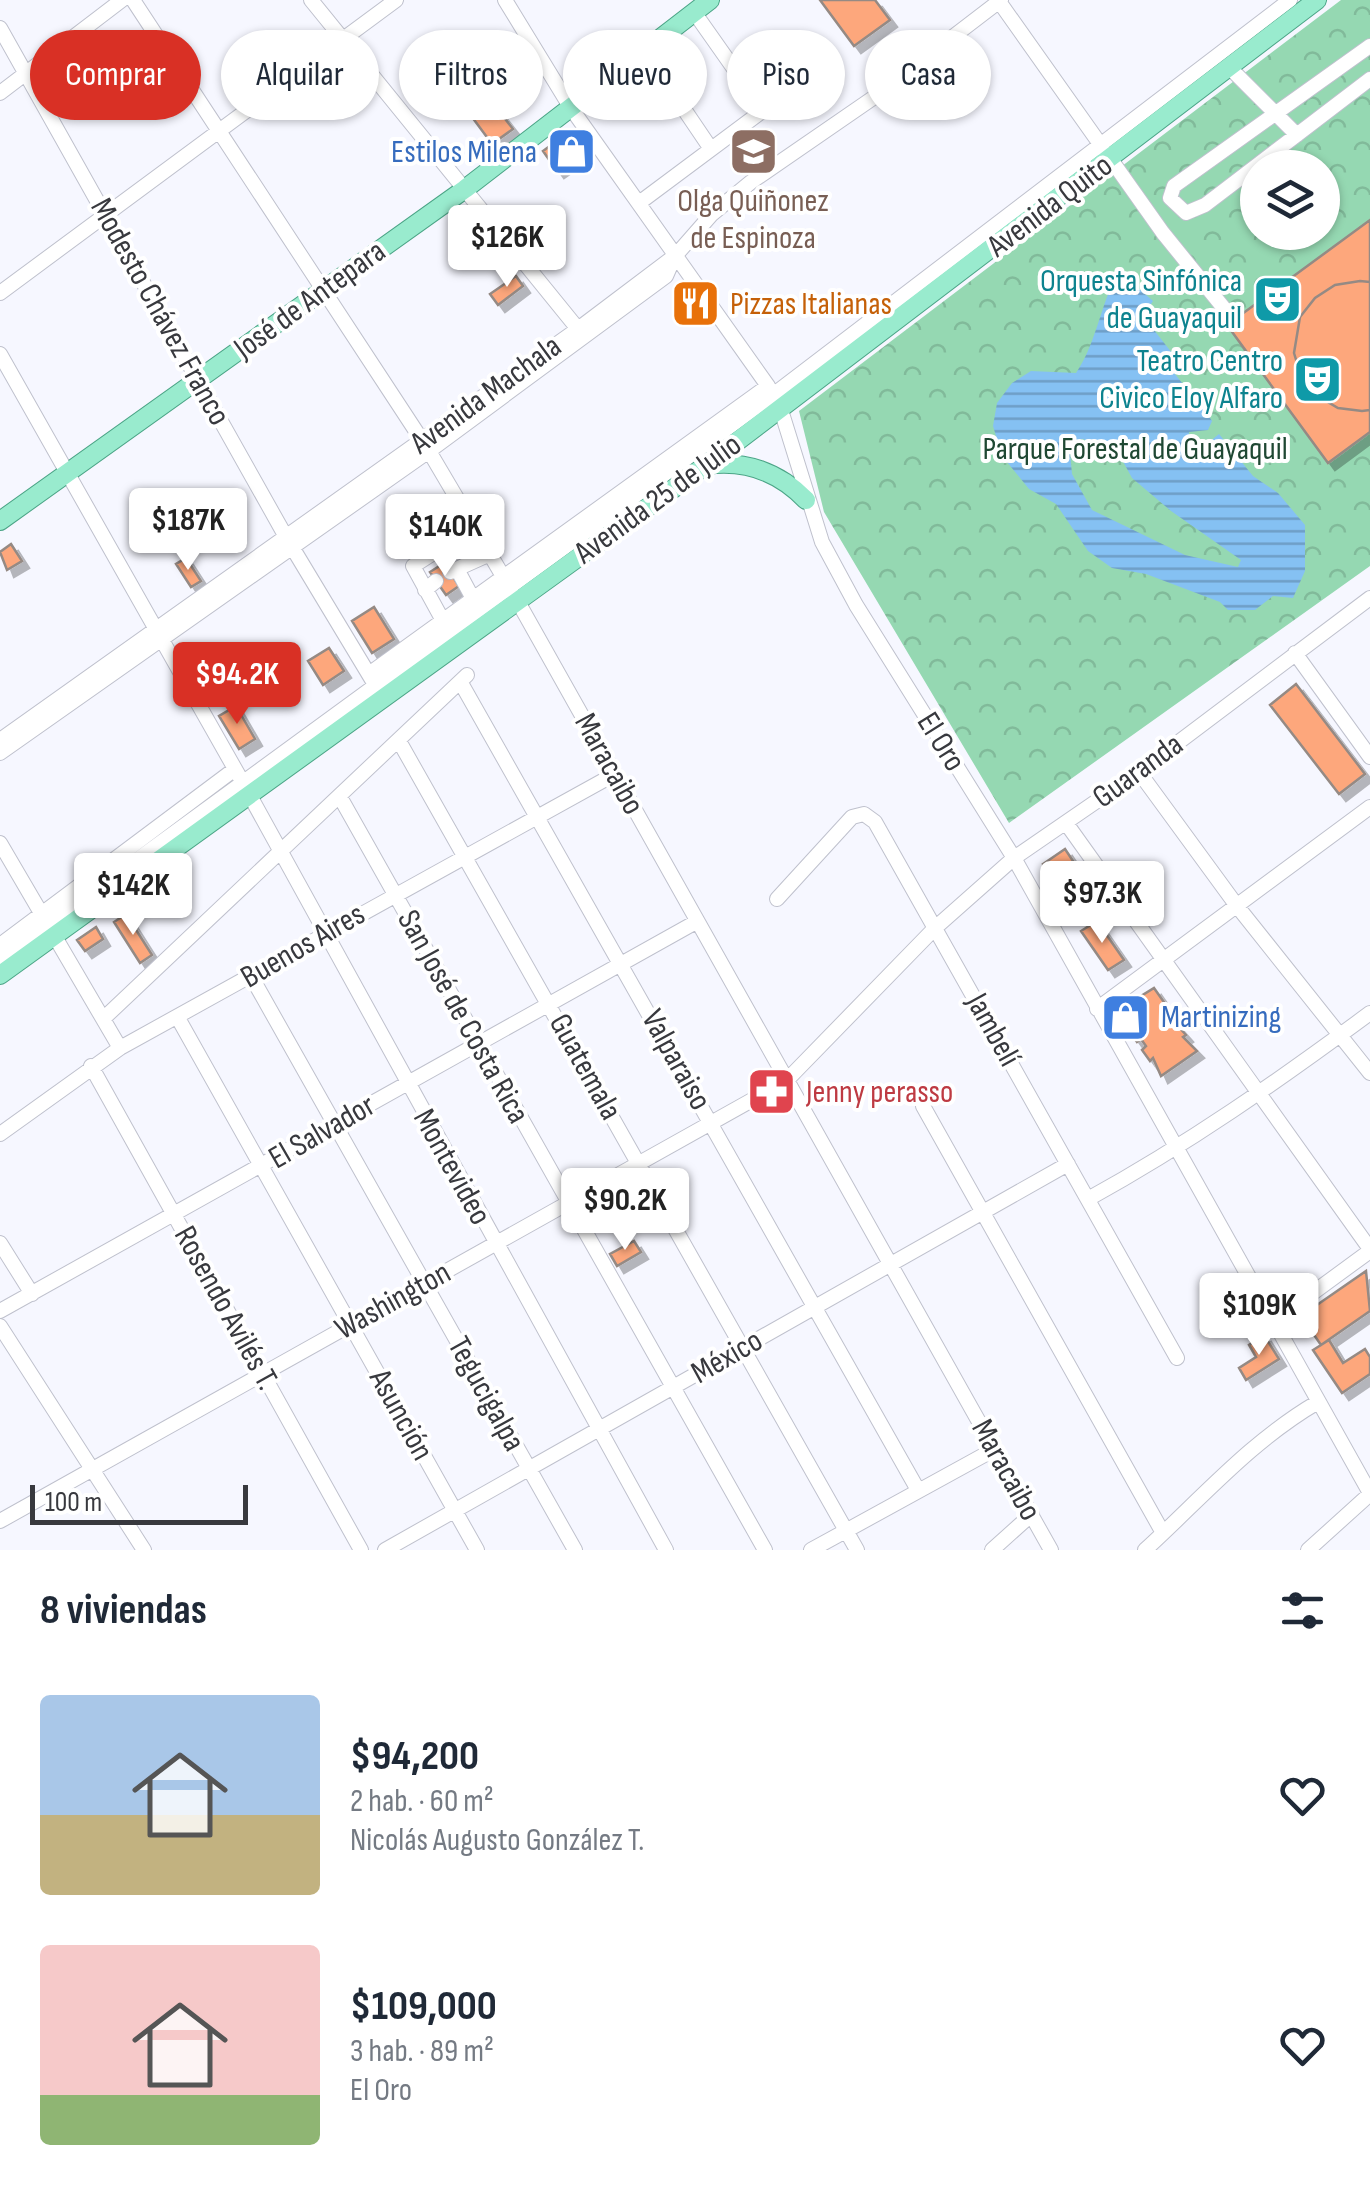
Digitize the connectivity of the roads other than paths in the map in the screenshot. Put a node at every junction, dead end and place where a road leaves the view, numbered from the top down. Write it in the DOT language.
graph roads {
  1 [pos="122,0"];
  2 [pos="132,0"];
  3 [pos="311,0"];
  4 [pos="396,0"];
  5 [pos="505,0"];
  6 [pos="1000,0"];
  7 [pos="1290,0"];
  8 [pos="1317,0"];
  9 [pos="702,6"];
  10 [pos="0,28"];
  11 [pos="335,30"];
  12 [pos="354,30"];
  13 [pos="670,30"];
  14 [pos="1370,46"];
  15 [pos="727,49"];
  16 [pos="1230,68"];
  17 [pos="26,74"];
  18 [pos="1370,79"];
  19 [pos="379,85"];
  20 [pos="0,93"];
  21 [pos="563,95"];
  22 [pos="1277,112"];
  23 [pos="563,114"];
  24 [pos="231,120"];
  25 [pos="580,120"];
  26 [pos="691,120"];
  27 [pos="750,120"];
  28 [pos="217,130"];
  29 [pos="1297,134"];
  30 [pos="1101,141"];
  31 [pos="711,149"];
  32 [pos="1113,158"];
  33 [pos="464,190"];
  34 [pos="639,202"];
  35 [pos="106,216"];
  36 [pos="676,255"];
  37 [pos="323,291"];
  38 [pos="0,293"];
  39 [pos="1227,312"];
  40 [pos="578,329"];
  41 [pos="0,354"];
  42 [pos="198,380"];
  43 [pos="774,397"];
  44 [pos="425,446"];
  45 [pos="706,466"];
  46 [pos="66,473"];
  47 [pos="806,500"];
  48 [pos="0,521"];
  49 [pos="474,527"];
  50 [pos="289,543"];
  51 [pos="490,554"];
  52 [pos="442,578"];
  53 [pos="510,588"];
  54 [pos="472,597"];
  55 [pos="1370,598"];
  56 [pos="442,619"];
  57 [pos="157,636"];
  58 [pos="1295,653"];
  59 [pos="376,686"];
  60 [pos="0,740"];
  61 [pos="399,741"];
  62 [pos="0,753"];
  63 [pos="1370,758"];
  64 [pos="1139,772"];
  65 [pos="615,774"];
  66 [pos="242,782"];
  67 [pos="340,797"];
  68 [pos="1370,807"];
  69 [pos="538,816"];
  70 [pos="1066,823"];
  71 [pos="0,844"];
  72 [pos="280,854"];
  73 [pos="465,855"];
  74 [pos="1014,858"];
  75 [pos="394,893"];
  76 [pos="777,899"];
  77 [pos="1236,906"];
  78 [pos="696,922"];
  79 [pos="48,927"];
  80 [pos="935,928"];
  81 [pos="324,934"];
  82 [pos="0,945"];
  83 [pos="0,960"];
  84 [pos="1164,960"];
  85 [pos="624,966"];
  86 [pos="0,976"];
  87 [pos="251,976"];
  88 [pos="551,1005"];
  89 [pos="1097,1010"];
  90 [pos="1370,1013"];
  91 [pos="178,1018"];
  92 [pos="102,1019"];
  93 [pos="1340,1035"];
  94 [pos="478,1042"];
  95 [pos="120,1048"];
  96 [pos="91,1066"];
  97 [pos="1370,1072"];
  98 [pos="786,1080"];
  99 [pos="406,1084"];
  100 [pos="1262,1094"];
  101 [pos="923,1106"];
  102 [pos="710,1123"];
  103 [pos="334,1126"];
  104 [pos="0,1134"];
  105 [pos="1178,1149"];
  106 [pos="639,1163"];
  107 [pos="1068,1164"];
  108 [pos="262,1166"];
  109 [pos="1088,1200"];
  110 [pos="568,1203"];
  111 [pos="980,1211"];
  112 [pos="174,1214"];
  113 [pos="0,1243"];
  114 [pos="495,1244"];
  115 [pos="1370,1250"];
  116 [pos="891,1264"];
  117 [pos="424,1284"];
  118 [pos="32,1294"];
  119 [pos="814,1308"];
  120 [pos="0,1311"];
  121 [pos="1272,1322"];
  122 [pos="350,1325"];
  123 [pos="0,1326"];
  124 [pos="742,1348"];
  125 [pos="1177,1358"];
  126 [pos="263,1374"];
  127 [pos="672,1388"];
  128 [pos="1318,1402"];
  129 [pos="599,1429"];
  130 [pos="995,1450"];
  131 [pos="92,1470"];
  132 [pos="528,1470"];
  133 [pos="918,1490"];
  134 [pos="1370,1493"];
  135 [pos="455,1511"];
  136 [pos="1032,1514"];
  137 [pos="0,1521"];
  138 [pos="846,1530"];
  139 [pos="1163,1533"];
  140 [pos="140,1549"];
  141 [pos="361,1550"];
  142 [pos="385,1550"];
  143 [pos="478,1550"];
  144 [pos="575,1550"];
  145 [pos="666,1550"];
  146 [pos="765,1550"];
  147 [pos="810,1550"];
  148 [pos="857,1550"];
  149 [pos="992,1550"];
  150 [pos="1050,1550"];
  151 [pos="1145,1550"];
  152 [pos="1308,1550"];
  1 -- 17 [label="street"];
  2 -- 28 [label="street, Maracaibo"];
  3 -- 11 [label="street"];
  4 -- 12 [label="street"];
  5 -- 21 [label="street, El Oro"];
  6 -- 30 [label="street"];
  6 -- 36 [label="street, Avenida Machala"];
  7 -- 30 [label="street, Avenida Quito"];
  8 -- 16 [label="main road, Avenida Quito"];
  9 -- 13 [label="main road, José de Antepara"];
  9 -- 15 [label="street"];
  10 -- 17 [label="street, Modesto Chávez Franco"];
  14 -- 22 [label="street"];
  16 -- 22 [label="street"];
  16 -- 32 [label="main road, Avenida Quito"];
  17 -- 20 [label="street"];
  17 -- 35 [label="street, Modesto Chávez Franco"];
  18 -- 29 [label="street"];
  19 -- 33 [label="street"];
  22 -- 29 [label="street"];
  22 -- 29 [label="street"];
  23 -- 33 [label="main road, José de Antepara"];
  24 -- 28 [label="street"];
  25 -- 34 [label="street, El Oro"];
  26 -- 31 [label="street"];
  27 -- 31 [label="street"];
  28 -- 35 [label="street"];
  28 -- 37 [label="street, Maracaibo"];
  30 -- 32 [label="street"];
  30 -- 43 [label="street, Avenida Quito"];
  31 -- 34 [label="street"];
  32 -- 39 [label="street"];
  32 -- 43 [label="main road, Avenida Quito"];
  33 -- 37 [label="main road, José de Antepara"];
  33 -- 40 [label="street"];
  34 -- 36 [label="street, El Oro"];
  35 -- 38 [label="street"];
  35 -- 42 [label="street, Modesto Chávez Franco"];
  36 -- 40 [label="street, Avenida Machala"];
  36 -- 43 [label="street, El Oro"];
  36 -- 44 [label="street, Avenida Machala"];
  37 -- 42 [label="main road, José de Antepara"];
  37 -- 44 [label="street, Maracaibo"];
  40 -- 44 [label="street, Avenida Machala"];
  41 -- 46 [label="street, Montevideo"];
  42 -- 46 [label="main road, José de Antepara"];
  42 -- 50 [label="street, Modesto Chávez Franco"];
  43 -- 45 [label="main road, Avenida 25 de Julio"];
  43 -- 47 [label="street, El Oro"];
  43 -- 53 [label="street, Avenida 25 de Julio"];
  44 -- 49 [label="street, Maracaibo"];
  44 -- 50 [label="street, Avenida Machala"];
  45 -- 47 [label="main road"];
  45 -- 53 [label="main road, Avenida 25 de Julio"];
  46 -- 48 [label="main road, José de Antepara"];
  46 -- 57 [label="street, Montevideo"];
  47 -- 74 [label="street, El Oro"];
  49 -- 51 [label="street, Maracaibo"];
  49 -- 52 [label="street"];
  50 -- 57 [label="street, Avenida Machala"];
  50 -- 59 [label="street, Modesto Chávez Franco"];
  51 -- 52 [label="street"];
  51 -- 53 [label="street, Maracaibo"];
  52 -- 54 [label="street"];
  52 -- 56 [label="street"];
  53 -- 54 [label="street, Avenida 25 de Julio"];
  53 -- 59 [label="main road, Avenida 25 de Julio"];
  53 -- 65 [label="street, Maracaibo"];
  54 -- 56 [label="street, Avenida 25 de Julio"];
  55 -- 58 [label="street, Guaranda"];
  56 -- 59 [label="street, Avenida 25 de Julio"];
  57 -- 60 [label="street, Avenida Machala"];
  57 -- 62 [label="street, Avenida Machala"];
  57 -- 66 [label="street, Montevideo"];
  58 -- 63 [label="street"];
  58 -- 64 [label="street, Guaranda"];
  59 -- 66 [label="main road, Avenida 25 de Julio"];
  61 -- 67 [label="street"];
  61 -- 69 [label="street, Valparaiso"];
  61 -- 73 [label="street, Guatemala"];
  64 -- 70 [label="street, Guaranda"];
  64 -- 77 [label="street"];
  65 -- 69 [label="street, Buenos Aires"];
  65 -- 78 [label="street, Maracaibo"];
  66 -- 72 [label="street, Montevideo"];
  66 -- 79 [label="main road, Avenida 25 de Julio"];
  66 -- 79 [label="street, Avenida 25 de Julio"];
  67 -- 72 [label="street"];
  67 -- 75 [label="street, San José de Costa Rica"];
  68 -- 77 [label="street"];
  69 -- 73 [label="street, Buenos Aires"];
  69 -- 85 [label="street, Valparaiso"];
  70 -- 74 [label="street, Guaranda"];
  70 -- 84 [label="street"];
  71 -- 79 [label="street"];
  72 -- 81 [label="street, Montevideo"];
  72 -- 92 [label="street"];
  73 -- 75 [label="street, Buenos Aires"];
  73 -- 88 [label="street, Guatemala"];
  74 -- 80 [label="street, Guaranda"];
  74 -- 89 [label="street, El Oro"];
  75 -- 81 [label="street, Buenos Aires"];
  75 -- 94 [label="street, San José de Costa Rica"];
  76 -- 80 [label="street, Jambelí"];
  77 -- 84 [label="street"];
  77 -- 93 [label="street"];
  78 -- 85 [label="street, El Salvador"];
  78 -- 98 [label="street, Maracaibo"];
  79 -- 82 [label="street, Avenida 25 de Julio"];
  79 -- 83 [label="street, Avenida 25 de Julio"];
  79 -- 86 [label="main road, Avenida 25 de Julio"];
  79 -- 92 [label="street"];
  80 -- 98 [label="street, Guaranda"];
  80 -- 107 [label="street, Jambelí"];
  81 -- 87 [label="street, Buenos Aires"];
  81 -- 99 [label="street, Montevideo"];
  84 -- 89 [label="street"];
  84 -- 100 [label="street"];
  85 -- 88 [label="street, El Salvador"];
  85 -- 102 [label="street, Valparaiso"];
  87 -- 91 [label="street, Buenos Aires"];
  87 -- 103 [label="street, Tegucigalpa"];
  88 -- 94 [label="street, El Salvador"];
  88 -- 106 [label="street, Guatemala"];
  89 -- 105 [label="street, El Oro"];
  90 -- 93 [label="street"];
  91 -- 95 [label="street, Buenos Aires"];
  91 -- 108 [label="street, Asunción"];
  92 -- 95 [label="street"];
  93 -- 97 [label="street"];
  93 -- 100 [label="street"];
  94 -- 99 [label="street, El Salvador"];
  94 -- 110 [label="street, San José de Costa Rica"];
  95 -- 96 [label="street, Buenos Aires"];
  96 -- 104 [label="street, Buenos Aires"];
  96 -- 112 [label="street, Rosendo Avilés T."];
  98 -- 102 [label="street, Washington"];
  98 -- 116 [label="street, Maracaibo"];
  99 -- 103 [label="street, El Salvador"];
  99 -- 114 [label="street, Montevideo"];
  100 -- 105 [label="street"];
  100 -- 115 [label="street"];
  101 -- 111 [label="street"];
  102 -- 106 [label="street, Washington"];
  102 -- 119 [label="street, Valparaiso"];
  103 -- 108 [label="street, El Salvador"];
  103 -- 117 [label="street, Tegucigalpa"];
  105 -- 109 [label="street"];
  105 -- 121 [label="street, El Oro"];
  106 -- 110 [label="street, Washington"];
  106 -- 124 [label="street, Guatemala"];
  107 -- 109 [label="street, Jambelí"];
  107 -- 111 [label="street, México"];
  108 -- 112 [label="street, El Salvador"];
  108 -- 122 [label="street, Asunción"];
  109 -- 125 [label="street, Jambelí"];
  110 -- 114 [label="street, Washington"];
  110 -- 127 [label="street, San José de Costa Rica"];
  111 -- 116 [label="street, México"];
  111 -- 139 [label="street"];
  112 -- 118 [label="street, El Salvador"];
  112 -- 126 [label="street, Rosendo Avilés T."];
  113 -- 118 [label="street"];
  114 -- 117 [label="street, Washington"];
  114 -- 129 [label="street, Montevideo"];
  115 -- 121 [label="street"];
  116 -- 119 [label="street, México"];
  116 -- 130 [label="street, Maracaibo"];
  117 -- 122 [label="street, Washington"];
  117 -- 132 [label="street, Tegucigalpa"];
  118 -- 120 [label="street, El Salvador"];
  119 -- 124 [label="street, México"];
  119 -- 133 [label="street, Valparaiso"];
  121 -- 128 [label="street, El Oro"];
  122 -- 126 [label="street, Washington"];
  122 -- 135 [label="street, Asunción"];
  123 -- 131 [label="street"];
  124 -- 127 [label="street, México"];
  124 -- 138 [label="street, Guatemala"];
  126 -- 131 [label="street, Washington"];
  126 -- 141 [label="street, Rosendo Avilés T."];
  127 -- 129 [label="street, México"];
  127 -- 146 [label="street, San José de Costa Rica"];
  128 -- 134 [label="street, El Oro"];
  128 -- 139 [label="street"];
  129 -- 132 [label="street, México"];
  129 -- 145 [label="street, Montevideo"];
  130 -- 133 [label="street"];
  130 -- 136 [label="street, Maracaibo"];
  131 -- 137 [label="street, Washington"];
  131 -- 140 [label="street"];
  132 -- 135 [label="street, México"];
  132 -- 144 [label="street, Tegucigalpa"];
  133 -- 138 [label="street"];
  134 -- 152 [label="street"];
  135 -- 142 [label="street, México"];
  135 -- 143 [label="street, Asunción"];
  136 -- 149 [label="street"];
  136 -- 150 [label="street, Maracaibo"];
  138 -- 147 [label="street"];
  138 -- 148 [label="street, Guatemala"];
  139 -- 151 [label="street"];
}
